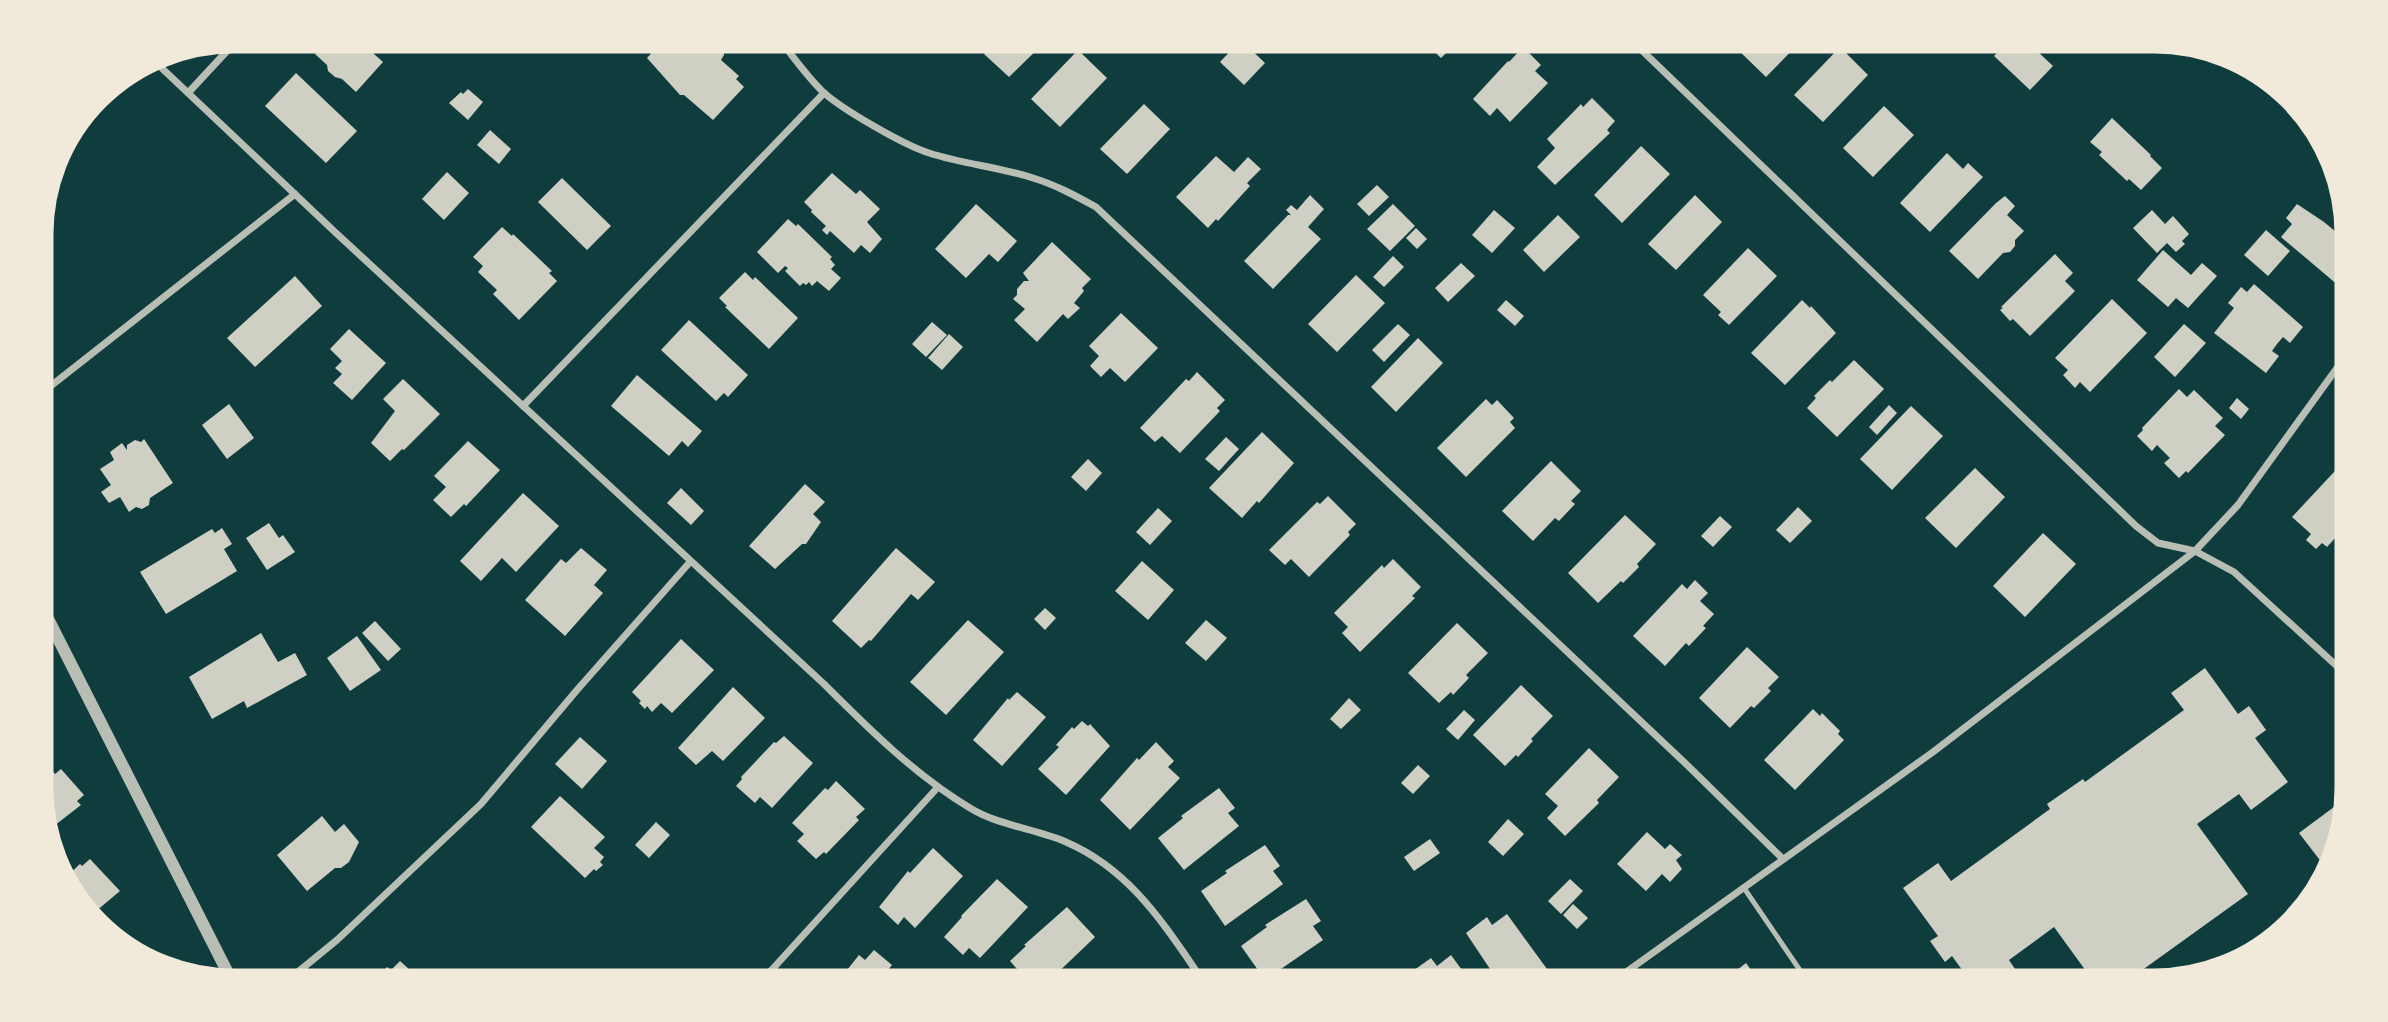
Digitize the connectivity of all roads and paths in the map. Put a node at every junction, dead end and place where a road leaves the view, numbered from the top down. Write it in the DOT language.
graph roads {
  1 [pos="228,49"];
  2 [pos="787,49"];
  3 [pos="1640,49"];
  4 [pos="159,65"];
  5 [pos="188,93"];
  6 [pos="824,93"];
  7 [pos="295,194"];
  8 [pos="2339,365"];
  9 [pos="49,387"];
  10 [pos="523,406"];
  11 [pos="2195,551"];
  12 [pos="690,562"];
  13 [pos="49,621"];
  14 [pos="2339,668"];
  15 [pos="938,787"];
  16 [pos="1782,859"];
  17 [pos="1744,888"];
  18 [pos="228,973"];
  19 [pos="297,973"];
  20 [pos="769,973"];
  21 [pos="1197,973"];
  22 [pos="1625,973"];
  23 [pos="1802,973"];
  1 -- 5 [label="street"];
  2 -- 6 [label="street"];
  3 -- 11 [label="street"];
  4 -- 5 [label="street"];
  5 -- 7 [label="street"];
  6 -- 10 [label="street"];
  6 -- 16 [label="street"];
  7 -- 9 [label="street"];
  7 -- 10 [label="street"];
  8 -- 11 [label="street"];
  10 -- 12 [label="street"];
  11 -- 14 [label="street"];
  11 -- 16 [label="street"];
  12 -- 15 [label="street"];
  12 -- 19 [label="street"];
  13 -- 18 [label="street"];
  15 -- 20 [label="street"];
  15 -- 21 [label="street"];
  16 -- 17 [label="street"];
  17 -- 22 [label="street"];
  17 -- 23 [label="lane"];
}
